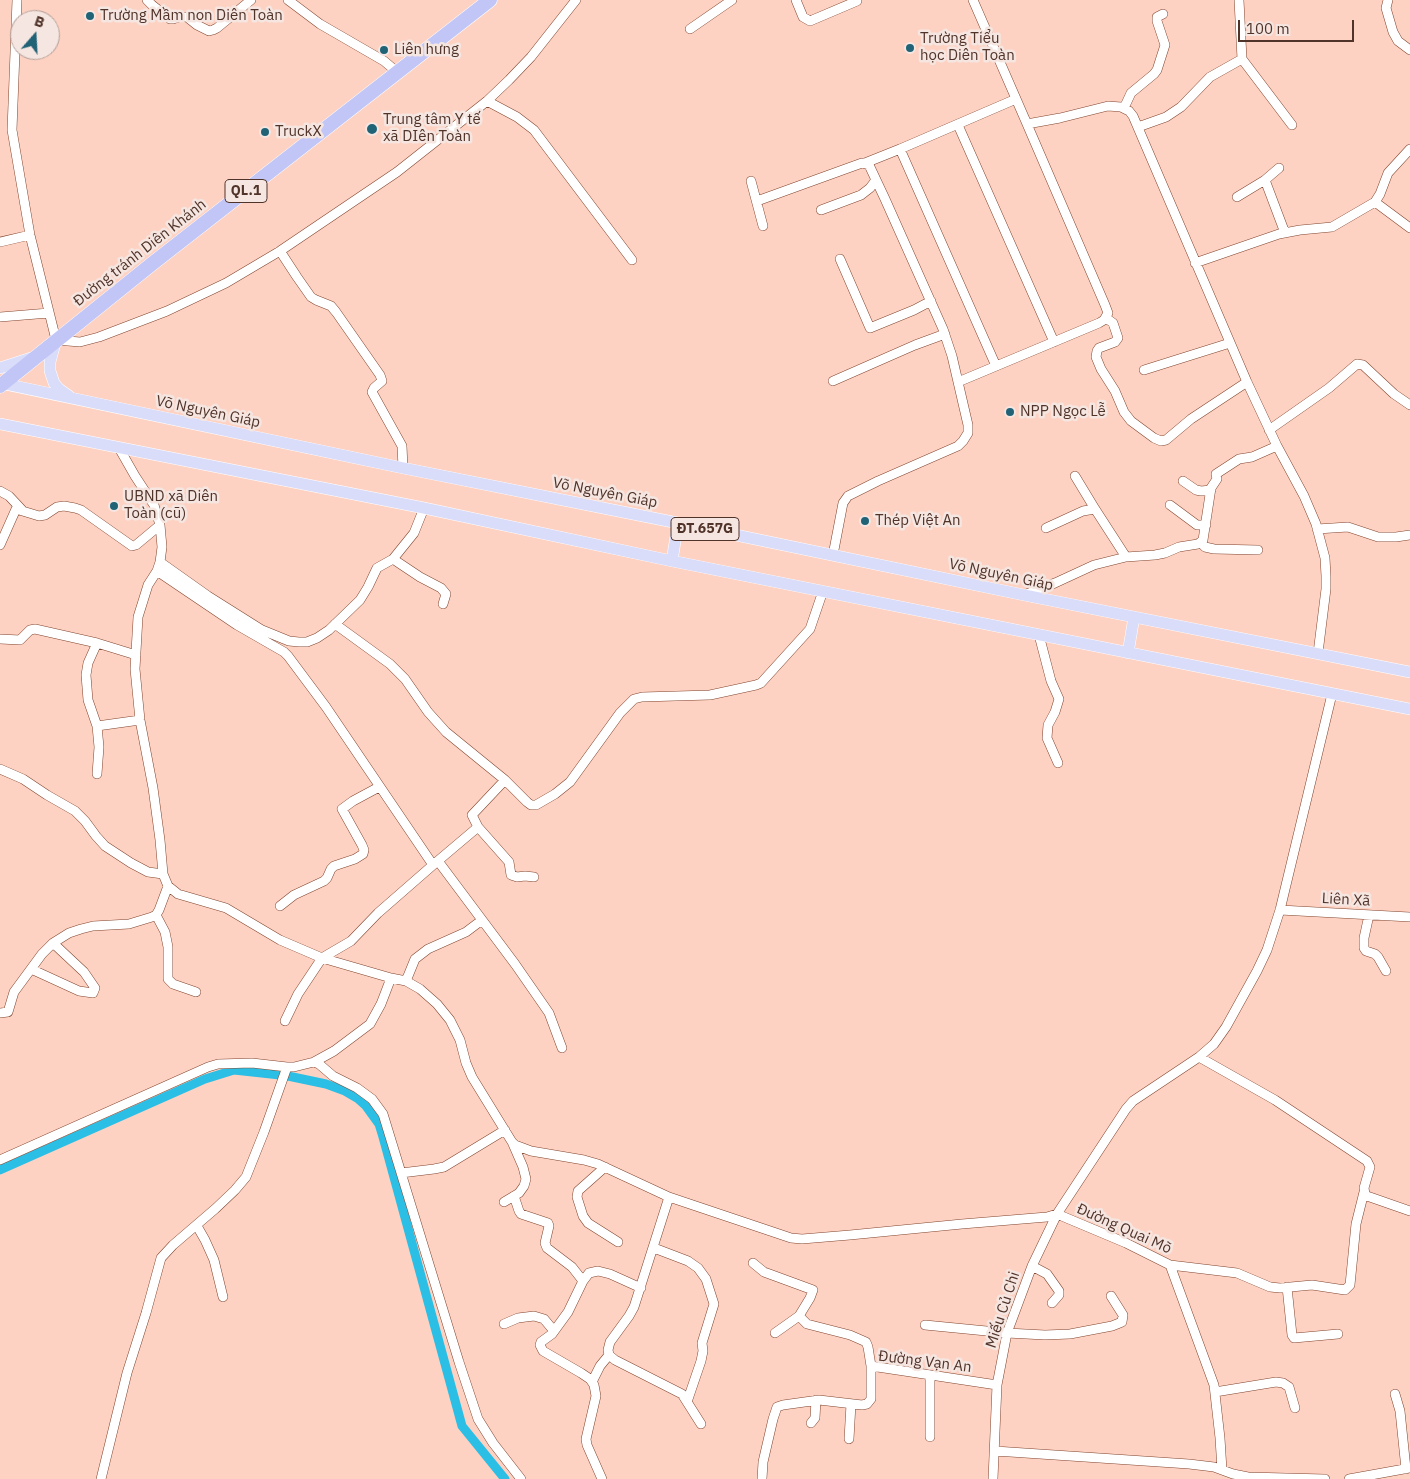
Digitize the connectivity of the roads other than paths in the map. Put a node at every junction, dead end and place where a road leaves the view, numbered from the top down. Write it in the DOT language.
graph roads {
  1 [pos="17,0"];
  2 [pos="147,0"];
  3 [pos="251,0"];
  4 [pos="288,0"];
  5 [pos="490,0"];
  6 [pos="576,0"];
  7 [pos="732,0"];
  8 [pos="796,0"];
  9 [pos="858,0"];
  10 [pos="974,0"];
  11 [pos="1239,0"];
  12 [pos="1388,0"];
  13 [pos="1163,14"];
  14 [pos="690,29"];
  15 [pos="1410,50"];
  16 [pos="1242,59"];
  17 [pos="397,72"];
  18 [pos="1016,99"];
  19 [pos="487,101"];
  20 [pos="1124,108"];
  21 [pos="1027,124"];
  22 [pos="958,125"];
  23 [pos="1292,125"];
  24 [pos="1138,127"];
  25 [pos="900,149"];
  26 [pos="1410,149"];
  27 [pos="865,163"];
  28 [pos="1279,168"];
  29 [pos="876,180"];
  30 [pos="1266,180"];
  31 [pos="751,181"];
  32 [pos="1238,197"];
  33 [pos="757,200"];
  34 [pos="1375,202"];
  35 [pos="821,210"];
  36 [pos="763,226"];
  37 [pos="1410,228"];
  38 [pos="1285,233"];
  39 [pos="30,235"];
  40 [pos="0,242"];
  41 [pos="280,251"];
  42 [pos="840,259"];
  43 [pos="632,260"];
  44 [pos="1195,263"];
  45 [pos="931,301"];
  46 [pos="49,313"];
  47 [pos="0,317"];
  48 [pos="1106,318"];
  49 [pos="945,334"];
  50 [pos="56,340"];
  51 [pos="1054,342"];
  52 [pos="1230,343"];
  53 [pos="41,353"];
  54 [pos="996,366"];
  55 [pos="0,368"];
  56 [pos="1144,370"];
  57 [pos="833,381"];
  58 [pos="958,382"];
  59 [pos="1247,382"];
  60 [pos="1,384"];
  61 [pos="75,399"];
  62 [pos="1410,405"];
  63 [pos="1,425"];
  64 [pos="1269,430"];
  65 [pos="1277,446"];
  66 [pos="118,448"];
  67 [pos="403,468"];
  68 [pos="1075,476"];
  69 [pos="1183,481"];
  70 [pos="1211,490"];
  71 [pos="0,491"];
  72 [pos="1170,505"];
  73 [pos="424,508"];
  74 [pos="1094,509"];
  75 [pos="23,511"];
  76 [pos="678,523"];
  77 [pos="160,525"];
  78 [pos="1206,525"];
  79 [pos="1046,528"];
  80 [pos="1317,529"];
  81 [pos="1410,535"];
  82 [pos="1200,543"];
  83 [pos="0,545"];
  84 [pos="1258,550"];
  85 [pos="833,555"];
  86 [pos="1126,557"];
  87 [pos="393,559"];
  88 [pos="672,561"];
  89 [pos="159,567"];
  90 [pos="823,591"];
  91 [pos="1024,595"];
  92 [pos="443,604"];
  93 [pos="1134,617"];
  94 [pos="335,624"];
  95 [pos="1038,635"];
  96 [pos="0,639"];
  97 [pos="97,643"];
  98 [pos="1128,653"];
  99 [pos="1318,653"];
  100 [pos="136,655"];
  101 [pos="1410,672"];
  102 [pos="1332,694"];
  103 [pos="1410,709"];
  104 [pos="140,720"];
  105 [pos="97,726"];
  106 [pos="1058,763"];
  107 [pos="0,769"];
  108 [pos="97,774"];
  109 [pos="505,780"];
  110 [pos="379,787"];
  111 [pos="478,827"];
  112 [pos="435,863"];
  113 [pos="163,874"];
  114 [pos="534,877"];
  115 [pos="168,886"];
  116 [pos="280,906"];
  117 [pos="1280,910"];
  118 [pos="156,915"];
  119 [pos="1369,915"];
  120 [pos="1410,917"];
  121 [pos="482,920"];
  122 [pos="53,943"];
  123 [pos="322,958"];
  124 [pos="31,970"];
  125 [pos="1386,971"];
  126 [pos="391,978"];
  127 [pos="406,981"];
  128 [pos="196,992"];
  129 [pos="0,1013"];
  130 [pos="285,1021"];
  131 [pos="562,1048"];
  132 [pos="1200,1057"];
  133 [pos="314,1062"];
  134 [pos="287,1067"];
  135 [pos="505,1130"];
  136 [pos="513,1144"];
  137 [pos="0,1160"];
  138 [pos="605,1167"];
  139 [pos="401,1173"];
  140 [pos="1364,1192"];
  141 [pos="514,1196"];
  142 [pos="669,1197"];
  143 [pos="504,1202"];
  144 [pos="1410,1212"];
  145 [pos="1057,1214"];
  146 [pos="196,1226"];
  147 [pos="618,1242"];
  148 [pos="654,1248"];
  149 [pos="753,1263"];
  150 [pos="1170,1265"];
  151 [pos="1032,1266"];
  152 [pos="583,1281"];
  153 [pos="1287,1287"];
  154 [pos="641,1288"];
  155 [pos="1111,1296"];
  156 [pos="223,1297"];
  157 [pos="1052,1303"];
  158 [pos="799,1316"];
  159 [pos="504,1324"];
  160 [pos="925,1325"];
  161 [pos="554,1331"];
  162 [pos="775,1333"];
  163 [pos="1007,1333"];
  164 [pos="1338,1334"];
  165 [pos="609,1355"];
  166 [pos="871,1366"];
  167 [pos="930,1375"];
  168 [pos="592,1382"];
  169 [pos="996,1384"];
  170 [pos="1215,1392"];
  171 [pos="1395,1394"];
  172 [pos="816,1400"];
  173 [pos="687,1402"];
  174 [pos="851,1404"];
  175 [pos="1295,1408"];
  176 [pos="811,1423"];
  177 [pos="701,1424"];
  178 [pos="930,1437"];
  179 [pos="849,1439"];
  180 [pos="995,1451"];
  181 [pos="1408,1469"];
  182 [pos="1222,1470"];
  183 [pos="101,1479"];
  184 [pos="521,1479"];
  185 [pos="602,1479"];
  186 [pos="762,1479"];
  187 [pos="993,1479"];
  188 [pos="1325,1479"];
  189 [pos="1349,1479"];
  1 -- 39 [label="street"];
  2 -- 3 [label="street"];
  4 -- 17 [label="street"];
  5 -- 17 [label="highway, Đường tránh Diên Khánh / QL.1"];
  6 -- 19 [label="street"];
  7 -- 14 [label="street"];
  8 -- 9 [label="street"];
  10 -- 18 [label="street"];
  11 -- 16 [label="street"];
  12 -- 15 [label="street"];
  13 -- 20 [label="street"];
  16 -- 23 [label="street"];
  16 -- 24 [label="street"];
  17 -- 50 [label="highway, Đường tránh Diên Khánh / QL.1"];
  18 -- 21 [label="street"];
  18 -- 22 [label="street"];
  19 -- 41 [label="street"];
  19 -- 43 [label="street"];
  20 -- 21 [label="street"];
  20 -- 24 [label="street"];
  21 -- 48 [label="street"];
  22 -- 25 [label="street"];
  22 -- 51 [label="street"];
  24 -- 44 [label="street"];
  25 -- 27 [label="street"];
  25 -- 54 [label="street"];
  26 -- 34 [label="street"];
  27 -- 29 [label="street"];
  27 -- 33 [label="street"];
  28 -- 30 [label="street"];
  29 -- 35 [label="street"];
  29 -- 45 [label="street"];
  30 -- 32 [label="street"];
  30 -- 38 [label="street"];
  31 -- 33 [label="street"];
  33 -- 36 [label="street"];
  34 -- 37 [label="street"];
  34 -- 38 [label="street"];
  38 -- 44 [label="street"];
  39 -- 40 [label="street"];
  39 -- 46 [label="street"];
  41 -- 50 [label="street"];
  41 -- 67 [label="street"];
  42 -- 45 [label="street"];
  44 -- 52 [label="street"];
  45 -- 49 [label="street"];
  46 -- 47 [label="street"];
  46 -- 50 [label="street"];
  48 -- 51 [label="street"];
  48 -- 59 [label="street"];
  49 -- 57 [label="street"];
  49 -- 58 [label="street"];
  50 -- 53 [label="highway, Đường tránh Diên Khánh / QL.1"];
  50 -- 61 [label="main road"];
  51 -- 54 [label="street"];
  52 -- 56 [label="street"];
  52 -- 59 [label="street"];
  53 -- 55 [label="main road"];
  53 -- 60 [label="highway, Đường tránh Diên Khánh / QL.1"];
  54 -- 58 [label="street"];
  58 -- 85 [label="street"];
  59 -- 64 [label="street"];
  60 -- 61 [label="main road, Võ Nguyên Giáp / ĐT.657G"];
  61 -- 67 [label="main road, Võ Nguyên Giáp / ĐT.657G"];
  62 -- 64 [label="street"];
  63 -- 66 [label="main road, ĐT.657G"];
  64 -- 65 [label="street"];
  65 -- 70 [label="street"];
  65 -- 80 [label="street"];
  66 -- 73 [label="main road, ĐT.657G"];
  66 -- 77 [label="street"];
  67 -- 76 [label="main road, Võ Nguyên Giáp / ĐT.657G"];
  68 -- 74 [label="street"];
  69 -- 70 [label="street"];
  70 -- 78 [label="street"];
  71 -- 75 [label="street"];
  72 -- 78 [label="street"];
  73 -- 87 [label="street"];
  73 -- 88 [label="main road, ĐT.657G"];
  74 -- 79 [label="street"];
  74 -- 86 [label="street"];
  75 -- 77 [label="street"];
  75 -- 83 [label="street"];
  76 -- 85 [label="main road, Võ Nguyên Giáp / ĐT.657G"];
  76 -- 88 [label="main road"];
  77 -- 89 [label="street"];
  78 -- 82 [label="street"];
  80 -- 81 [label="street"];
  80 -- 99 [label="street"];
  82 -- 84 [label="street"];
  82 -- 86 [label="street"];
  85 -- 91 [label="main road, Võ Nguyên Giáp / ĐT.657G"];
  86 -- 91 [label="street"];
  87 -- 92 [label="street"];
  87 -- 94 [label="street"];
  88 -- 90 [label="main road, ĐT.657G"];
  89 -- 94 [label="street"];
  89 -- 100 [label="street"];
  89 -- 110 [label="street"];
  90 -- 95 [label="main road, ĐT.657G"];
  90 -- 109 [label="street"];
  91 -- 93 [label="main road, Võ Nguyên Giáp / ĐT.657G"];
  93 -- 98 [label="main road"];
  93 -- 99 [label="main road, Võ Nguyên Giáp / ĐT.657G"];
  94 -- 109 [label="street"];
  95 -- 98 [label="main road, ĐT.657G"];
  95 -- 106 [label="street"];
  96 -- 97 [label="street"];
  97 -- 100 [label="street"];
  97 -- 105 [label="street"];
  98 -- 102 [label="main road, ĐT.657G"];
  99 -- 101 [label="main road, Võ Nguyên Giáp / ĐT.657G"];
  100 -- 104 [label="street"];
  102 -- 103 [label="main road, ĐT.657G"];
  102 -- 117 [label="street, Miếu Củ Chi"];
  104 -- 105 [label="street"];
  104 -- 113 [label="street"];
  105 -- 108 [label="street"];
  107 -- 113 [label="street"];
  109 -- 111 [label="street"];
  110 -- 112 [label="street"];
  110 -- 116 [label="street"];
  111 -- 112 [label="street"];
  111 -- 114 [label="street"];
  112 -- 121 [label="street"];
  112 -- 123 [label="street"];
  113 -- 115 [label="street"];
  115 -- 118 [label="street"];
  115 -- 123 [label="street"];
  117 -- 119 [label="street, Liên Xã"];
  117 -- 132 [label="street, Miếu Củ Chi"];
  118 -- 122 [label="street"];
  118 -- 128 [label="street"];
  119 -- 120 [label="street, Liên Xã"];
  119 -- 125 [label="street"];
  121 -- 127 [label="street"];
  121 -- 131 [label="street"];
  122 -- 124 [label="street"];
  122 -- 124 [label="street"];
  123 -- 126 [label="street"];
  123 -- 130 [label="street"];
  124 -- 129 [label="street"];
  126 -- 127 [label="street"];
  126 -- 133 [label="street"];
  127 -- 135 [label="street"];
  132 -- 140 [label="street"];
  132 -- 145 [label="street, Miếu Củ Chi"];
  133 -- 134 [label="street"];
  133 -- 139 [label="street"];
  134 -- 137 [label="street"];
  134 -- 146 [label="street"];
  135 -- 136 [label="street"];
  135 -- 139 [label="street"];
  136 -- 138 [label="street"];
  136 -- 141 [label="street"];
  138 -- 142 [label="street"];
  138 -- 147 [label="street"];
  139 -- 184 [label="street"];
  140 -- 144 [label="street"];
  140 -- 153 [label="street, Đường Quai Mõ"];
  141 -- 143 [label="street"];
  141 -- 152 [label="street"];
  142 -- 145 [label="street"];
  142 -- 148 [label="street"];
  145 -- 150 [label="street, Đường Quai Mõ"];
  145 -- 151 [label="street, Miếu Củ Chi"];
  146 -- 156 [label="street"];
  146 -- 183 [label="street"];
  148 -- 154 [label="street"];
  148 -- 173 [label="street"];
  149 -- 158 [label="street"];
  150 -- 153 [label="street, Đường Quai Mõ"];
  150 -- 170 [label="street"];
  151 -- 157 [label="street"];
  151 -- 163 [label="street, Miếu Củ Chi"];
  152 -- 154 [label="street"];
  152 -- 161 [label="street"];
  153 -- 164 [label="street"];
  154 -- 165 [label="street"];
  155 -- 163 [label="street"];
  158 -- 162 [label="street"];
  158 -- 166 [label="street"];
  159 -- 161 [label="street"];
  160 -- 163 [label="street"];
  161 -- 168 [label="street"];
  163 -- 169 [label="street, Miếu Củ Chi"];
  165 -- 168 [label="street"];
  165 -- 173 [label="street"];
  166 -- 167 [label="street, Đường Vạn An"];
  166 -- 174 [label="street, Đường Vạn An"];
  167 -- 169 [label="street, Đường Vạn An"];
  167 -- 178 [label="street"];
  168 -- 185 [label="street"];
  169 -- 180 [label="street, Miếu Củ Chi"];
  170 -- 175 [label="street"];
  170 -- 182 [label="street"];
  171 -- 181 [label="street"];
  172 -- 174 [label="street, Đường Vạn An"];
  172 -- 176 [label="street"];
  172 -- 186 [label="street, Đường Vạn An"];
  173 -- 177 [label="street"];
  174 -- 179 [label="street"];
  180 -- 182 [label="street"];
  180 -- 187 [label="street, Miếu Củ Chi"];
  181 -- 189 [label="street"];
  182 -- 188 [label="street"];
}
